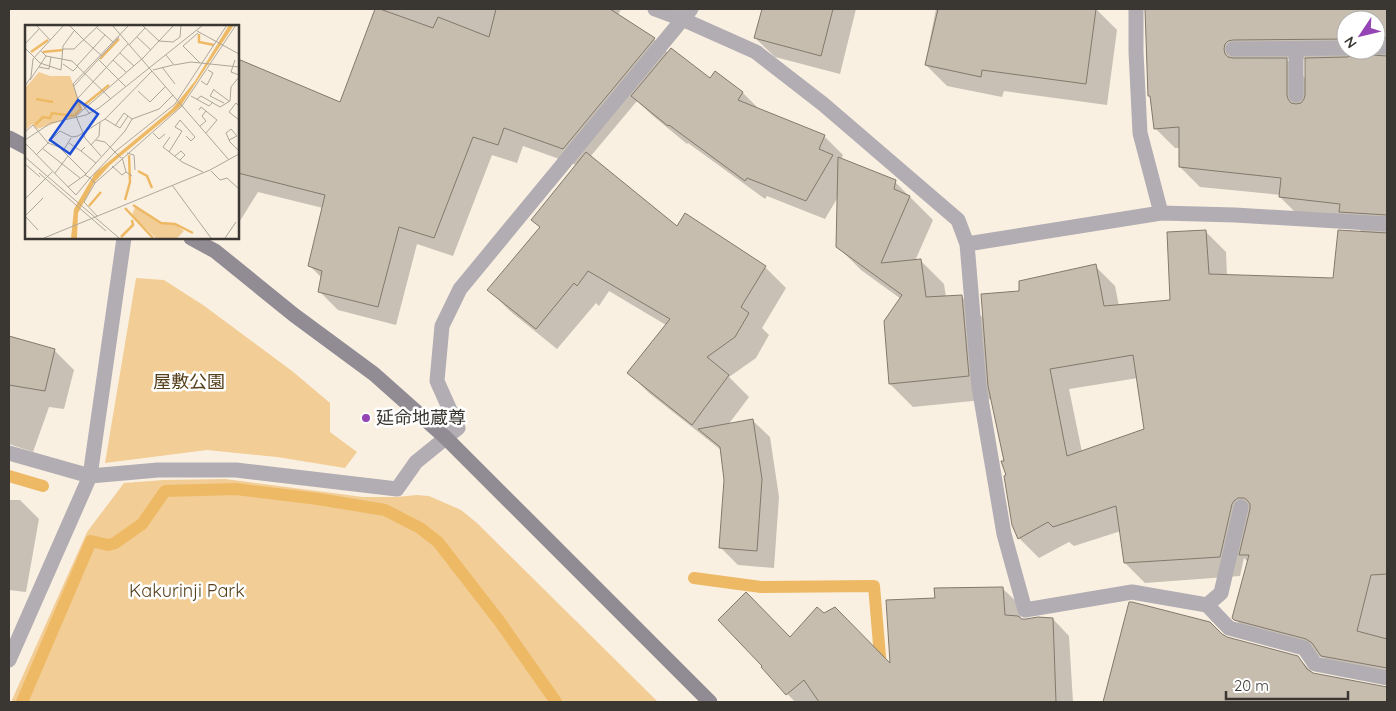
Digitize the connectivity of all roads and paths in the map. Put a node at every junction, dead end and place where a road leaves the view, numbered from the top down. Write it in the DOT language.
graph roads {
  1 [pos="655,9"];
  2 [pos="1136,9"];
  3 [pos="686,14"];
  4 [pos="1336,48"];
  5 [pos="1233,49"];
  6 [pos="1296,49"];
  7 [pos="1296,95"];
  8 [pos="9,138"];
  9 [pos="25,146"];
  10 [pos="1161,213"];
  11 [pos="1387,224"];
  12 [pos="124,239"];
  13 [pos="193,239"];
  14 [pos="967,244"];
  15 [pos="446,438"];
  16 [pos="9,453"];
  17 [pos="90,476"];
  18 [pos="1242,507"];
  19 [pos="1207,605"];
  20 [pos="9,660"];
  21 [pos="1387,678"];
  22 [pos="710,702"];
  1 -- 3 [label="street"];
  2 -- 10 [label="street"];
  3 -- 14 [label="street"];
  3 -- 15 [label="street"];
  4 -- 6 [label="street"];
  5 -- 6 [label="street"];
  6 -- 7 [label="street"];
  8 -- 9 [label="street"];
  10 -- 11 [label="street"];
  10 -- 14 [label="street"];
  12 -- 17 [label="street"];
  13 -- 15 [label="street"];
  14 -- 19 [label="street"];
  15 -- 17 [label="street"];
  15 -- 22 [label="street"];
  16 -- 17 [label="street"];
  17 -- 20 [label="street"];
  18 -- 19 [label="street"];
  19 -- 21 [label="street"];
}
